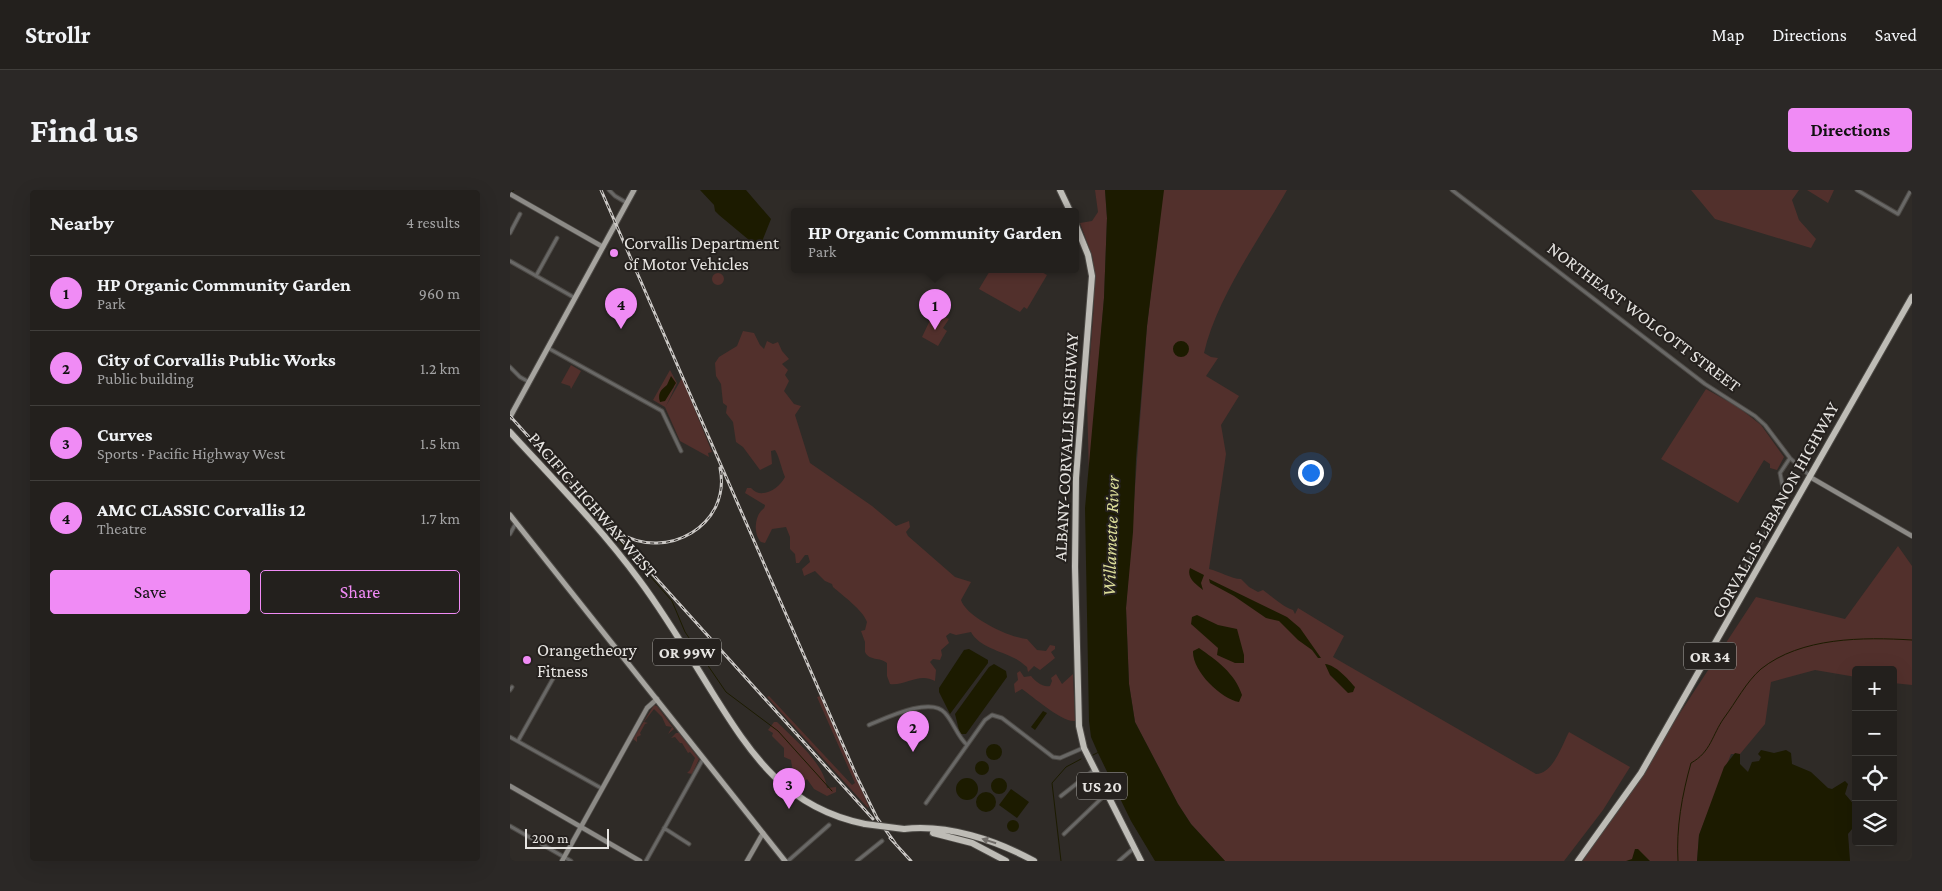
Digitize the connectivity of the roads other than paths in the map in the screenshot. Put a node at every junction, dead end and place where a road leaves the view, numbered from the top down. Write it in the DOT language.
graph roads {
  1 [pos="609,190"];
  2 [pos="634,190"];
  3 [pos="1060,190"];
  4 [pos="1452,190"];
  5 [pos="1858,190"];
  6 [pos="1911,190"];
  7 [pos="510,194"];
  8 [pos="626,203"];
  9 [pos="1069,208"];
  10 [pos="520,214"];
  11 [pos="510,233"];
  12 [pos="1079,233"];
  13 [pos="557,238"];
  14 [pos="604,247"];
  15 [pos="510,262"];
  16 [pos="536,276"];
  17 [pos="1912,297"];
  18 [pos="575,298"];
  19 [pos="548,348"];
  20 [pos="510,367"];
  21 [pos="530,382"];
  22 [pos="510,417"];
  23 [pos="510,432"];
  24 [pos="681,451"];
  25 [pos="1790,458"];
  26 [pos="1810,476"];
  27 [pos="510,515"];
  28 [pos="516,522"];
  29 [pos="510,534"];
  30 [pos="1912,536"];
  31 [pos="1745,569"];
  32 [pos="555,675"];
  33 [pos="657,699"];
  34 [pos="869,725"];
  35 [pos="510,737"];
  36 [pos="518,741"];
  37 [pos="967,745"];
  38 [pos="1084,748"];
  39 [pos="704,758"];
  40 [pos="1094,770"];
  41 [pos="510,786"];
  42 [pos="601,788"];
  43 [pos="1106,794"];
  44 [pos="1061,796"];
  45 [pos="926,803"];
  46 [pos="829,825"];
  47 [pos="510,826"];
  48 [pos="580,827"];
  49 [pos="664,828"];
  50 [pos="904,829"];
  51 [pos="763,833"];
  52 [pos="1064,834"];
  53 [pos="882,841"];
  54 [pos="689,844"];
  55 [pos="1134,848"];
  56 [pos="563,859"];
  57 [pos="571,861"];
  58 [pos="640,861"];
  59 [pos="646,861"];
  60 [pos="747,861"];
  61 [pos="786,861"];
  62 [pos="857,861"];
  63 [pos="1006,861"];
  64 [pos="1034,861"];
  65 [pos="1119,861"];
  66 [pos="1141,861"];
  67 [pos="1578,861"];
  1 -- 8 [label="street"];
  2 -- 8 [label="main road"];
  3 -- 9 [label="highway"];
  4 -- 25 [label="street, NORTHEAST WOLCOTT STREET"];
  5 -- 6 [label="street"];
  7 -- 14 [label="street"];
  8 -- 14 [label="main road"];
  10 -- 11 [label="street"];
  12 -- 38 [label="highway, ALBANY-CORVALLIS HIGHWAY / US 20"];
  13 -- 16 [label="street"];
  14 -- 18 [label="main road"];
  15 -- 16 [label="street"];
  16 -- 18 [label="street"];
  17 -- 26 [label="highway, CORVALLIS-LEBANON HIGHWAY / OR 34"];
  18 -- 19 [label="main road"];
  19 -- 21 [label="main road"];
  19 -- 24 [label="street"];
  20 -- 21 [label="street"];
  21 -- 22 [label="main road"];
  23 -- 50 [label="highway, PACIFIC HIGHWAY WEST / OR 99W, bridge"];
  25 -- 26 [label="street, NORTHEAST WOLCOTT STREET"];
  25 -- 31 [label="street"];
  26 -- 30 [label="street"];
  26 -- 67 [label="highway, CORVALLIS-LEBANON HIGHWAY / OR 34"];
  27 -- 28 [label="main road"];
  28 -- 29 [label="street"];
  28 -- 33 [label="main road"];
  32 -- 36 [label="street"];
  33 -- 39 [label="main road"];
  33 -- 42 [label="street"];
  34 -- 37 [label="street"];
  35 -- 36 [label="street"];
  36 -- 42 [label="street"];
  37 -- 38 [label="street"];
  37 -- 45 [label="street"];
  38 -- 40 [label="highway, US 20"];
  39 -- 49 [label="street"];
  39 -- 51 [label="main road"];
  40 -- 43 [label="highway, US 20"];
  40 -- 44 [label="street"];
  41 -- 48 [label="street"];
  42 -- 48 [label="street"];
  43 -- 52 [label="street"];
  43 -- 55 [label="highway, US 20"];
  46 -- 61 [label="street"];
  47 -- 56 [label="street"];
  48 -- 56 [label="street"];
  48 -- 58 [label="street"];
  49 -- 54 [label="street"];
  49 -- 59 [label="street"];
  50 -- 63 [label="highway, OR 99W"];
  64 -- 50 [label="highway, OR 99W, one-way"];
  51 -- 60 [label="street"];
  51 -- 61 [label="main road"];
  53 -- 62 [label="street"];
  55 -- 65 [label="street"];
  55 -- 66 [label="highway, US 20"];
  56 -- 57 [label="street"];
}
